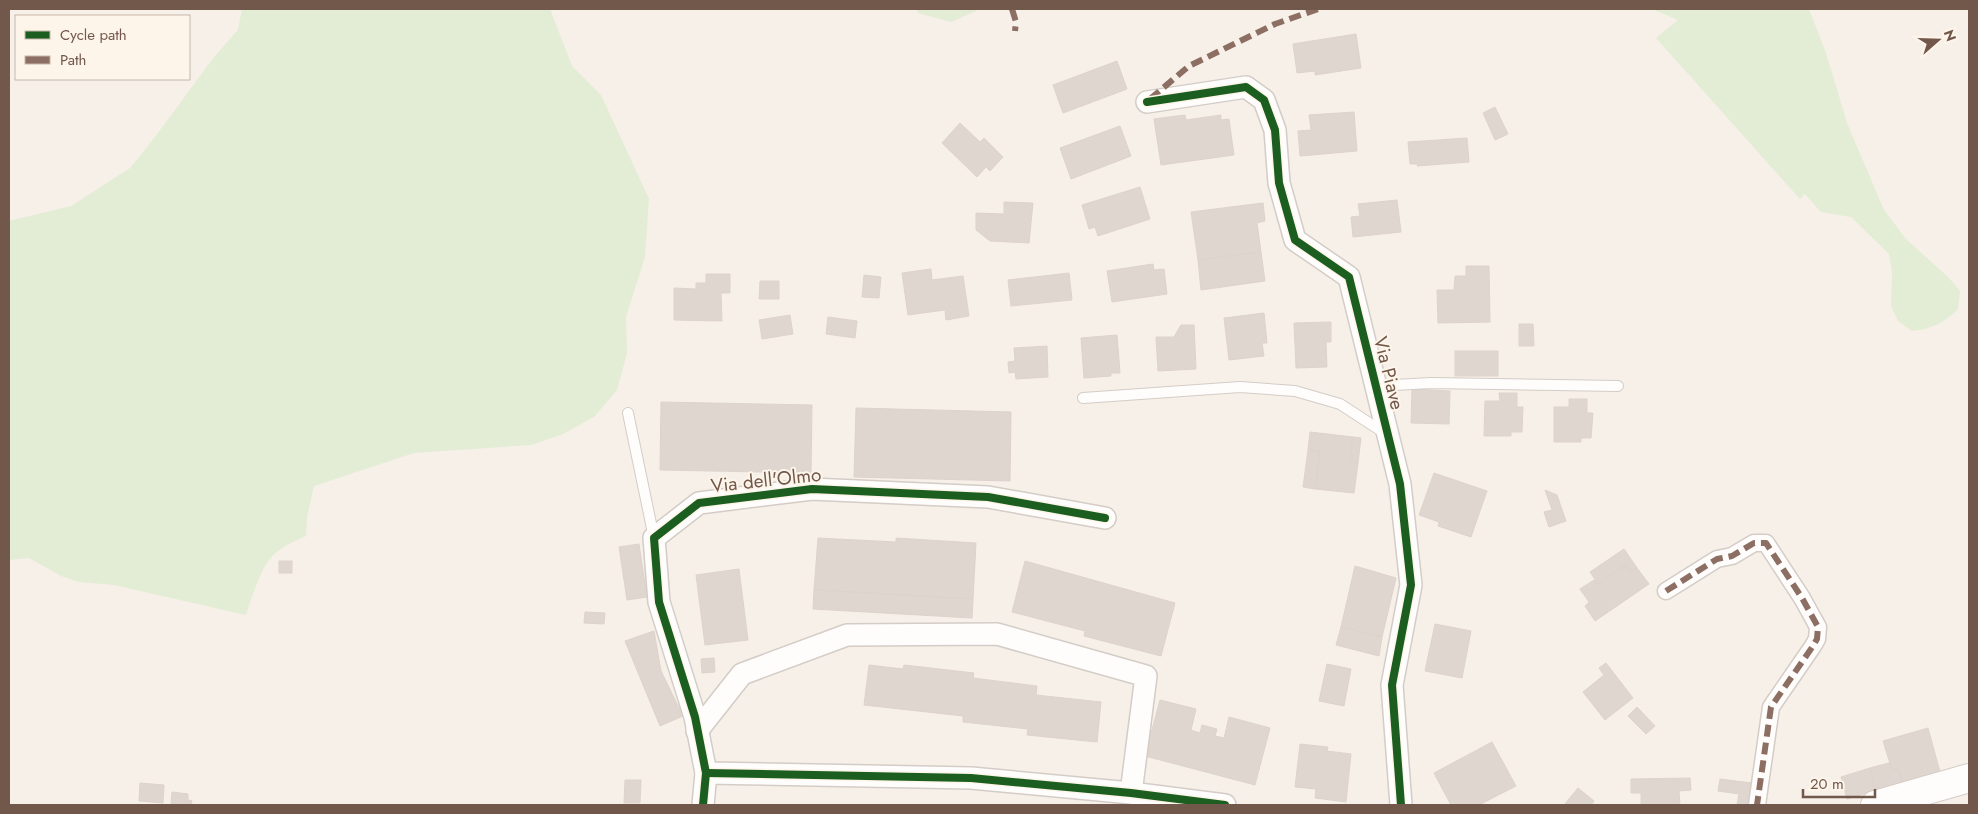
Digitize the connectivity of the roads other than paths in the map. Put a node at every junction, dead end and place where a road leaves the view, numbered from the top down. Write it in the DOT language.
graph roads {
  1 [pos="1146,102"];
  2 [pos="1376,386"];
  3 [pos="1618,386"];
  4 [pos="1083,398"];
  5 [pos="628,413"];
  6 [pos="1388,436"];
  7 [pos="1105,518"];
  8 [pos="654,538"];
  9 [pos="1666,591"];
  10 [pos="697,730"];
  11 [pos="706,773"];
  12 [pos="1969,778"];
  13 [pos="1131,792"];
  14 [pos="703,805"];
  15 [pos="1225,805"];
  16 [pos="1401,805"];
  17 [pos="1757,805"];
  18 [pos="1875,805"];
  1 -- 2 [label="street, Via Piave"];
  2 -- 3 [label="lane"];
  2 -- 6 [label="street, Via Piave"];
  4 -- 6 [label="lane"];
  5 -- 8 [label="lane"];
  6 -- 16 [label="street, Via Piave"];
  7 -- 8 [label="street, Via dell'Olmo"];
  8 -- 10 [label="street"];
  9 -- 17 [label="street"];
  10 -- 11 [label="street"];
  10 -- 13 [label="street"];
  11 -- 13 [label="street"];
  11 -- 14 [label="street"];
  12 -- 18 [label="main road"];
  13 -- 15 [label="street"];
}
